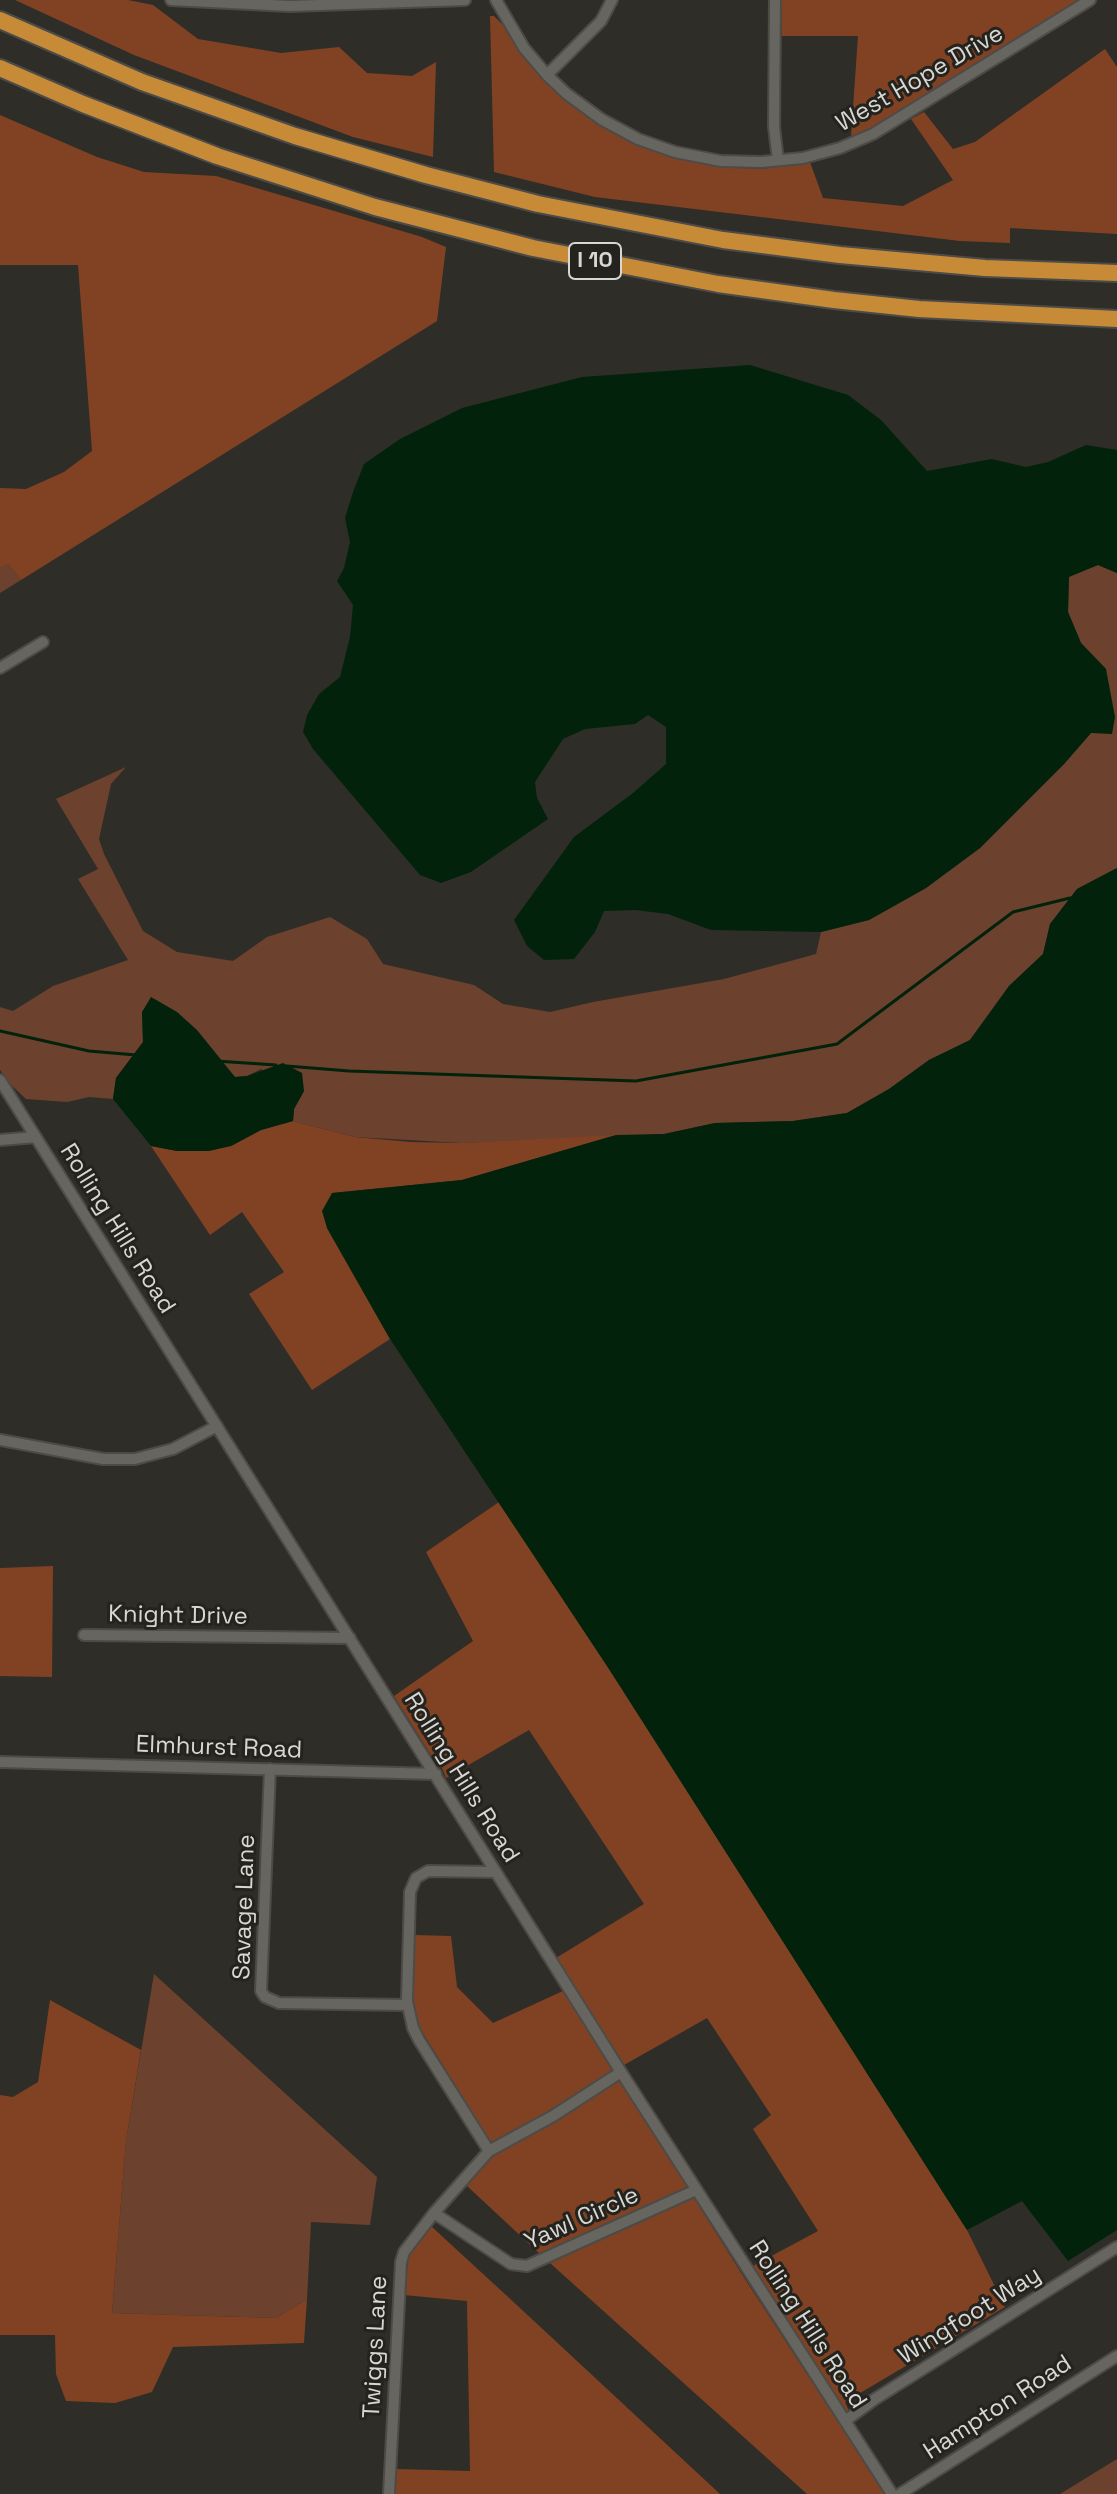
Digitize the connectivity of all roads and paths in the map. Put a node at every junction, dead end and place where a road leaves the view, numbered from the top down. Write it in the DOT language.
graph roads {
  1 [pos="171,0"];
  2 [pos="465,0"];
  3 [pos="496,0"];
  4 [pos="612,0"];
  5 [pos="775,0"];
  6 [pos="1090,0"];
  7 [pos="0,20"];
  8 [pos="0,68"];
  9 [pos="547,75"];
  10 [pos="778,160"];
  11 [pos="1117,273"];
  12 [pos="1117,319"];
  13 [pos="43,642"];
  14 [pos="0,668"];
  15 [pos="0,1080"];
  16 [pos="36,1137"];
  17 [pos="0,1140"];
  18 [pos="217,1426"];
  19 [pos="0,1440"];
  20 [pos="84,1635"];
  21 [pos="350,1638"];
  22 [pos="0,1762"];
  23 [pos="270,1769"];
  24 [pos="436,1774"];
  25 [pos="496,1872"];
  26 [pos="407,2005"];
  27 [pos="621,2072"];
  28 [pos="489,2151"];
  29 [pos="696,2190"];
  30 [pos="434,2213"];
  31 [pos="1117,2247"];
  32 [pos="1117,2356"];
  33 [pos="845,2421"];
  34 [pos="389,2494"];
  35 [pos="892,2494"];
  36 [pos="900,2494"];
  1 -- 2 [label="street"];
  3 -- 9 [label="street, West Hope Drive"];
  4 -- 9 [label="street"];
  5 -- 10 [label="street"];
  6 -- 10 [label="street, West Hope Drive"];
  7 -- 11 [label="highway, I 10"];
  8 -- 12 [label="highway, I 10"];
  9 -- 10 [label="street, West Hope Drive"];
  13 -- 14 [label="street"];
  15 -- 16 [label="street, Rolling Hills Road"];
  16 -- 17 [label="street"];
  16 -- 18 [label="street, Rolling Hills Road"];
  18 -- 19 [label="street"];
  18 -- 21 [label="street, Rolling Hills Road"];
  20 -- 21 [label="street, Knight Drive"];
  21 -- 24 [label="street, Rolling Hills Road"];
  22 -- 23 [label="street, Elmhurst Road"];
  23 -- 24 [label="street, Elmhurst Road"];
  23 -- 26 [label="street, Savage Lane"];
  24 -- 25 [label="street, Rolling Hills Road"];
  25 -- 26 [label="street"];
  25 -- 27 [label="street, Rolling Hills Road"];
  26 -- 28 [label="street"];
  27 -- 28 [label="street"];
  27 -- 29 [label="street, Rolling Hills Road"];
  28 -- 30 [label="street"];
  29 -- 30 [label="street, Yawl Circle"];
  29 -- 33 [label="street, Rolling Hills Road"];
  30 -- 34 [label="street, Twiggs Lane"];
  31 -- 33 [label="street, Wingfoot Way"];
  32 -- 36 [label="street, Hampton Road"];
  33 -- 35 [label="street, Rolling Hills Road"];
}
